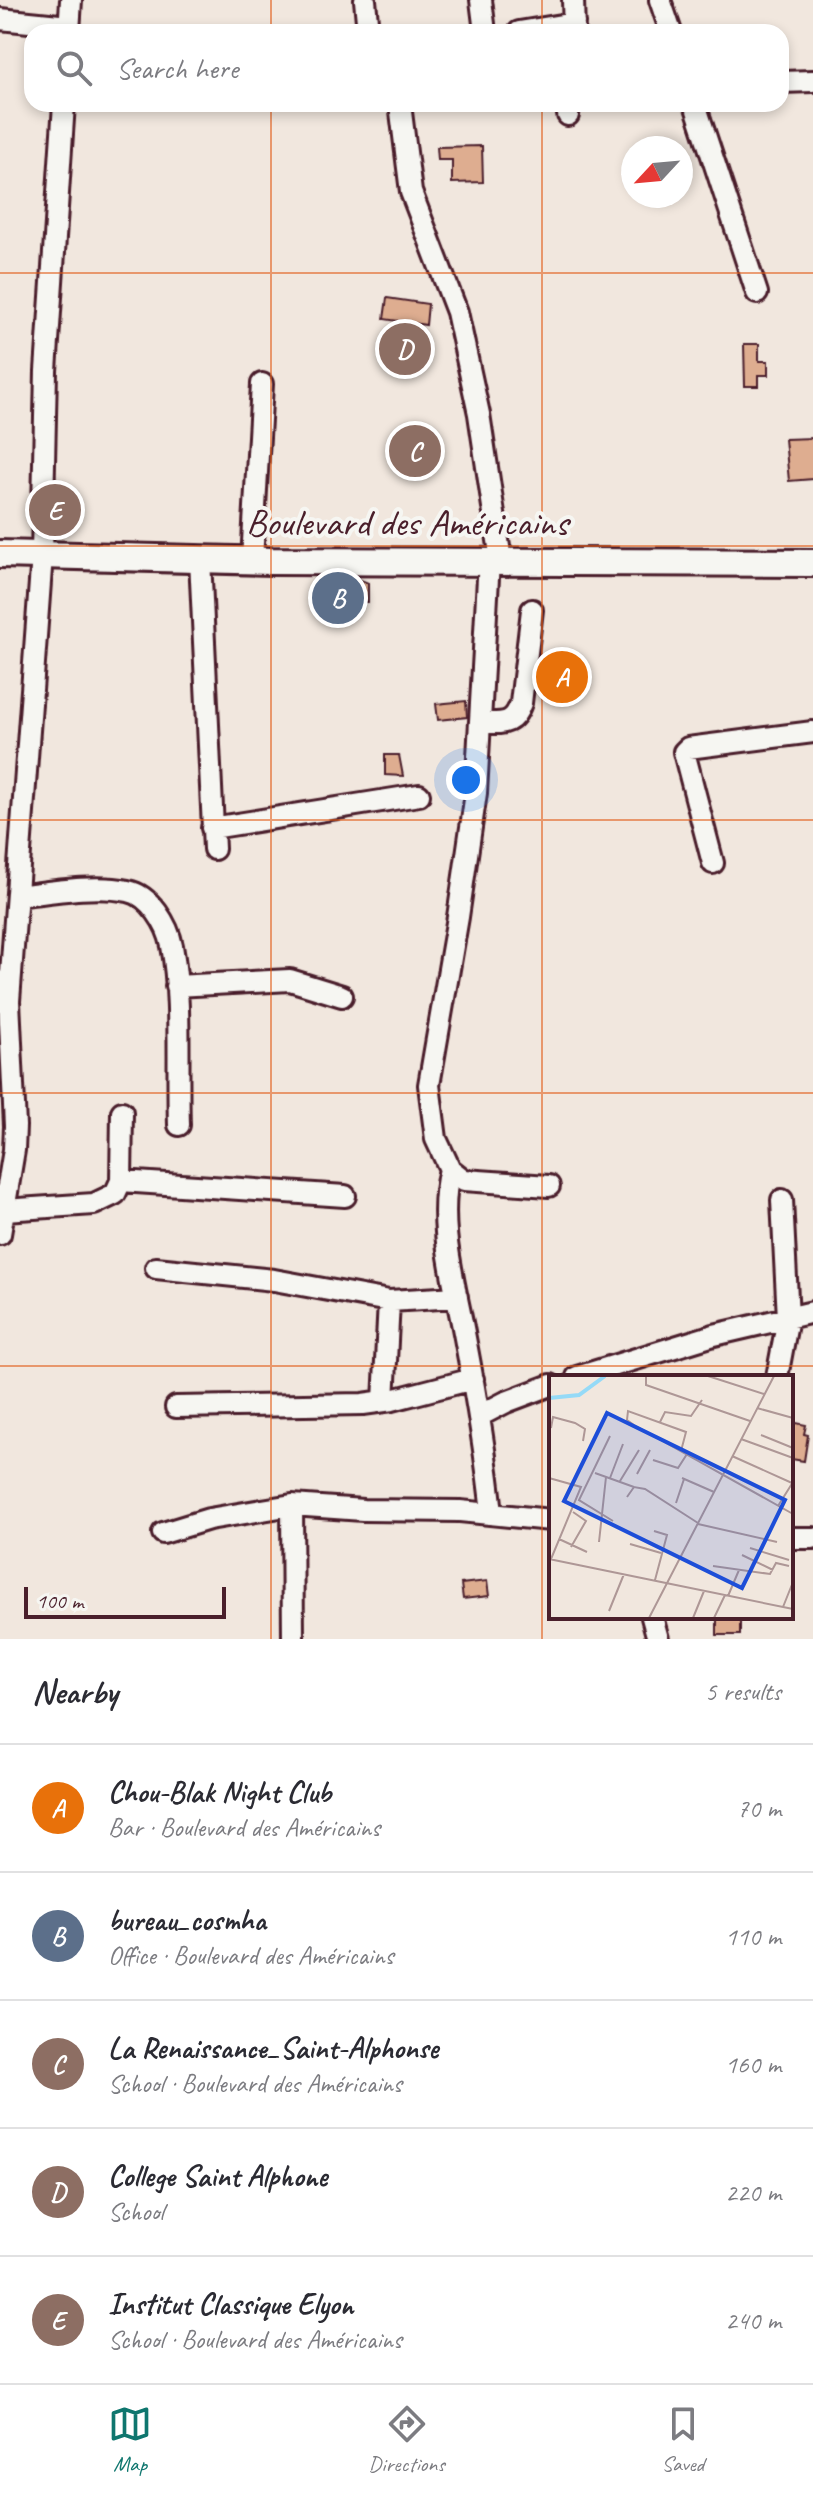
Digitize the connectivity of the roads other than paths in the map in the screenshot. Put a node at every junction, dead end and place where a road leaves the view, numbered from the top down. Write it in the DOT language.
graph roads {
  1 [pos="71,0"];
  2 [pos="365,0"];
  3 [pos="481,0"];
  4 [pos="573,0"];
  5 [pos="660,0"];
  6 [pos="3,13"];
  7 [pos="48,24"];
  8 [pos="69,24"];
  9 [pos="367,24"];
  10 [pos="484,24"];
  11 [pos="574,24"];
  12 [pos="668,24"];
  13 [pos="813,81"];
  14 [pos="789,82"];
  15 [pos="63,112"];
  16 [pos="401,112"];
  17 [pos="698,112"];
  18 [pos="757,293"];
  19 [pos="262,384"];
  20 [pos="0,554"];
  21 [pos="42,555"];
  22 [pos="200,559"];
  23 [pos="252,560"];
  24 [pos="495,560"];
  25 [pos="813,563"];
  26 [pos="532,610"];
  27 [pos="481,723"];
  28 [pos="813,732"];
  29 [pos="419,795"];
  30 [pos="212,828"];
  31 [pos="214,849"];
  32 [pos="713,863"];
  33 [pos="17,896"];
  34 [pos="6,956"];
  35 [pos="176,986"];
  36 [pos="342,996"];
  37 [pos="122,1112"];
  38 [pos="179,1125"];
  39 [pos="450,1169"];
  40 [pos="121,1181"];
  41 [pos="549,1186"];
  42 [pos="345,1196"];
  43 [pos="782,1200"];
  44 [pos="4,1210"];
  45 [pos="0,1234"];
  46 [pos="156,1268"];
  47 [pos="457,1297"];
  48 [pos="389,1301"];
  49 [pos="813,1312"];
  50 [pos="788,1318"];
  51 [pos="584,1375"];
  52 [pos="777,1375"];
  53 [pos="473,1379"];
  54 [pos="549,1386"];
  55 [pos="384,1401"];
  56 [pos="176,1407"];
  57 [pos="479,1416"];
  58 [pos="292,1505"];
  59 [pos="492,1513"];
  60 [pos="549,1520"];
  61 [pos="163,1533"];
  62 [pos="653,1619"];
  63 [pos="293,1639"];
  64 [pos="658,1639"];
  1 -- 8 [label="street"];
  2 -- 9 [label="street"];
  3 -- 10 [label="street"];
  4 -- 11 [label="street"];
  5 -- 12 [label="street"];
  6 -- 7 [label="street"];
  13 -- 14 [label="street"];
  15 -- 21 [label="street"];
  16 -- 24 [label="street"];
  17 -- 18 [label="street"];
  19 -- 23 [label="street"];
  20 -- 21 [label="main road, Boulevard des Américains"];
  21 -- 22 [label="main road, Boulevard des Américains"];
  21 -- 33 [label="street"];
  22 -- 23 [label="main road, Boulevard des Américains"];
  22 -- 30 [label="street"];
  23 -- 24 [label="main road, Boulevard des Américains"];
  24 -- 25 [label="main road, Boulevard des Américains"];
  24 -- 27 [label="street"];
  26 -- 27 [label="street"];
  27 -- 39 [label="street"];
  28 -- 32 [label="street"];
  29 -- 30 [label="street"];
  30 -- 31 [label="street"];
  33 -- 34 [label="street"];
  33 -- 35 [label="street"];
  34 -- 44 [label="street"];
  35 -- 36 [label="street"];
  35 -- 38 [label="street"];
  37 -- 40 [label="street"];
  39 -- 41 [label="street"];
  39 -- 47 [label="street"];
  40 -- 42 [label="street"];
  40 -- 44 [label="street"];
  43 -- 50 [label="street"];
  44 -- 45 [label="street"];
  46 -- 48 [label="street"];
  47 -- 48 [label="street"];
  47 -- 53 [label="street"];
  48 -- 55 [label="street"];
  49 -- 50 [label="street"];
  50 -- 51 [label="street"];
  50 -- 52 [label="street"];
  53 -- 55 [label="street"];
  53 -- 57 [label="street"];
  54 -- 57 [label="street"];
  55 -- 56 [label="street"];
  57 -- 59 [label="street"];
  58 -- 59 [label="street"];
  58 -- 61 [label="street"];
  58 -- 63 [label="street"];
  59 -- 60 [label="street"];
  62 -- 64 [label="street"];
}
